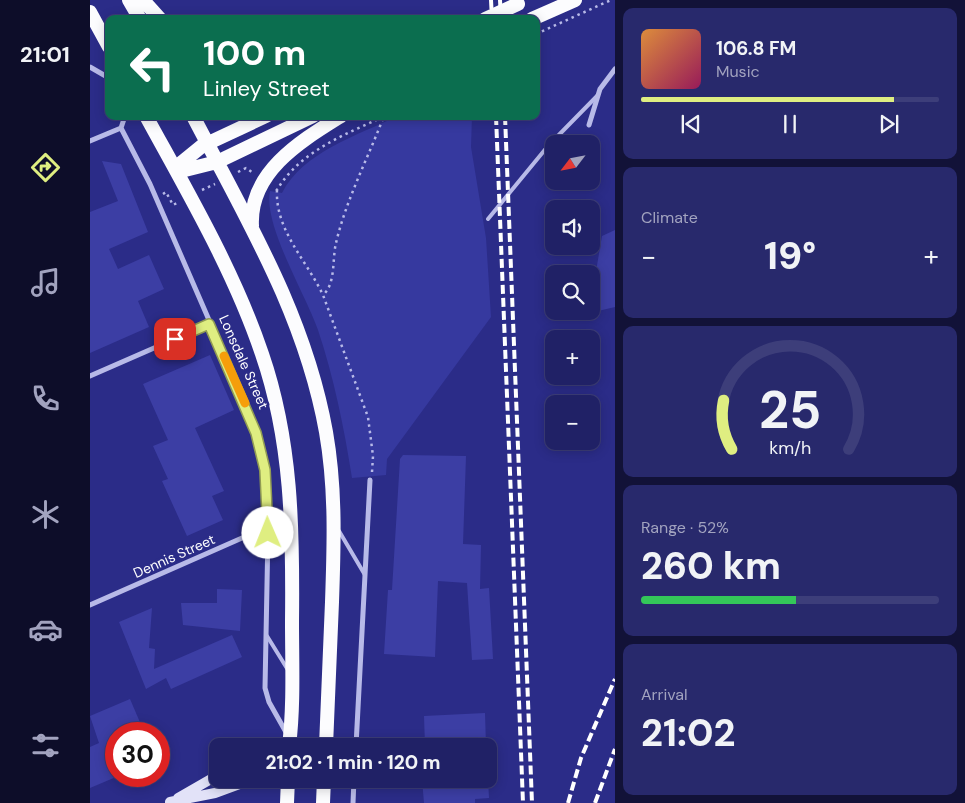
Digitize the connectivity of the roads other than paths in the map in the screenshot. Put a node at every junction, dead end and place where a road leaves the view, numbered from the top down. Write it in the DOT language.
graph roads {
  1 [pos="130,0"];
  2 [pos="143,0"];
  3 [pos="575,0"];
  4 [pos="522,2"];
  5 [pos="90,12"];
  6 [pos="138,15"];
  7 [pos="156,15"];
  8 [pos="494,15"];
  9 [pos="540,15"];
  10 [pos="105,40"];
  11 [pos="90,67"];
  12 [pos="615,69"];
  13 [pos="105,76"];
  14 [pos="598,95"];
  15 [pos="123,120"];
  16 [pos="148,120"];
  17 [pos="195,120"];
  18 [pos="257,120"];
  19 [pos="305,120"];
  20 [pos="335,120"];
  21 [pos="589,125"];
  22 [pos="121,128"];
  23 [pos="90,141"];
  24 [pos="207,143"];
  25 [pos="217,162"];
  26 [pos="176,170"];
  27 [pos="488,219"];
  28 [pos="252,229"];
  29 [pos="209,324"];
  30 [pos="90,376"];
  31 [pos="370,480"];
  32 [pos="335,525"];
  33 [pos="268,533"];
  34 [pos="365,575"];
  35 [pos="90,606"];
  36 [pos="267,636"];
  37 [pos="292,676"];
  38 [pos="290,738"];
  39 [pos="293,738"];
  40 [pos="325,738"];
  41 [pos="356,738"];
  42 [pos="209,780"];
  43 [pos="229,788"];
  44 [pos="288,788"];
  45 [pos="324,788"];
  46 [pos="354,788"];
  47 [pos="170,803"];
  48 [pos="287,803"];
  49 [pos="324,803"];
  50 [pos="353,803"];
  1 -- 6 [label="highway"];
  2 -- 7 [label="highway"];
  3 -- 9 [label="highway"];
  4 -- 8 [label="highway, bridge"];
  5 -- 10 [label="highway"];
  11 -- 13 [label="street"];
  12 -- 14 [label="street"];
  14 -- 21 [label="street"];
  14 -- 27 [label="lane"];
  15 -- 22 [label="street"];
  16 -- 26 [label="highway, Lonsdale Street"];
  17 -- 24 [label="highway"];
  18 -- 24 [label="highway"];
  19 -- 25 [label="highway"];
  20 -- 28 [label="highway"];
  22 -- 23 [label="street"];
  22 -- 29 [label="street, Lonsdale Street"];
  24 -- 25 [label="highway"];
  24 -- 26 [label="highway"];
  25 -- 26 [label="highway"];
  25 -- 28 [label="highway"];
  26 -- 37 [label="highway, Lonsdale Street"];
  28 -- 32 [label="highway"];
  29 -- 30 [label="street"];
  29 -- 33 [label="street, Lonsdale Street"];
  31 -- 34 [label="street"];
  32 -- 34 [label="lane"];
  32 -- 40 [label="highway"];
  33 -- 35 [label="street, Dennis Street"];
  33 -- 36 [label="street, Lonsdale Street"];
  34 -- 41 [label="street"];
  36 -- 37 [label="lane"];
  36 -- 38 [label="street, Lonsdale Street"];
  37 -- 39 [label="highway, Lonsdale Street"];
  42 -- 47 [label="main road"];
  43 -- 47 [label="main road"];
  44 -- 48 [label="highway"];
  45 -- 49 [label="highway"];
  46 -- 50 [label="street"];
}
